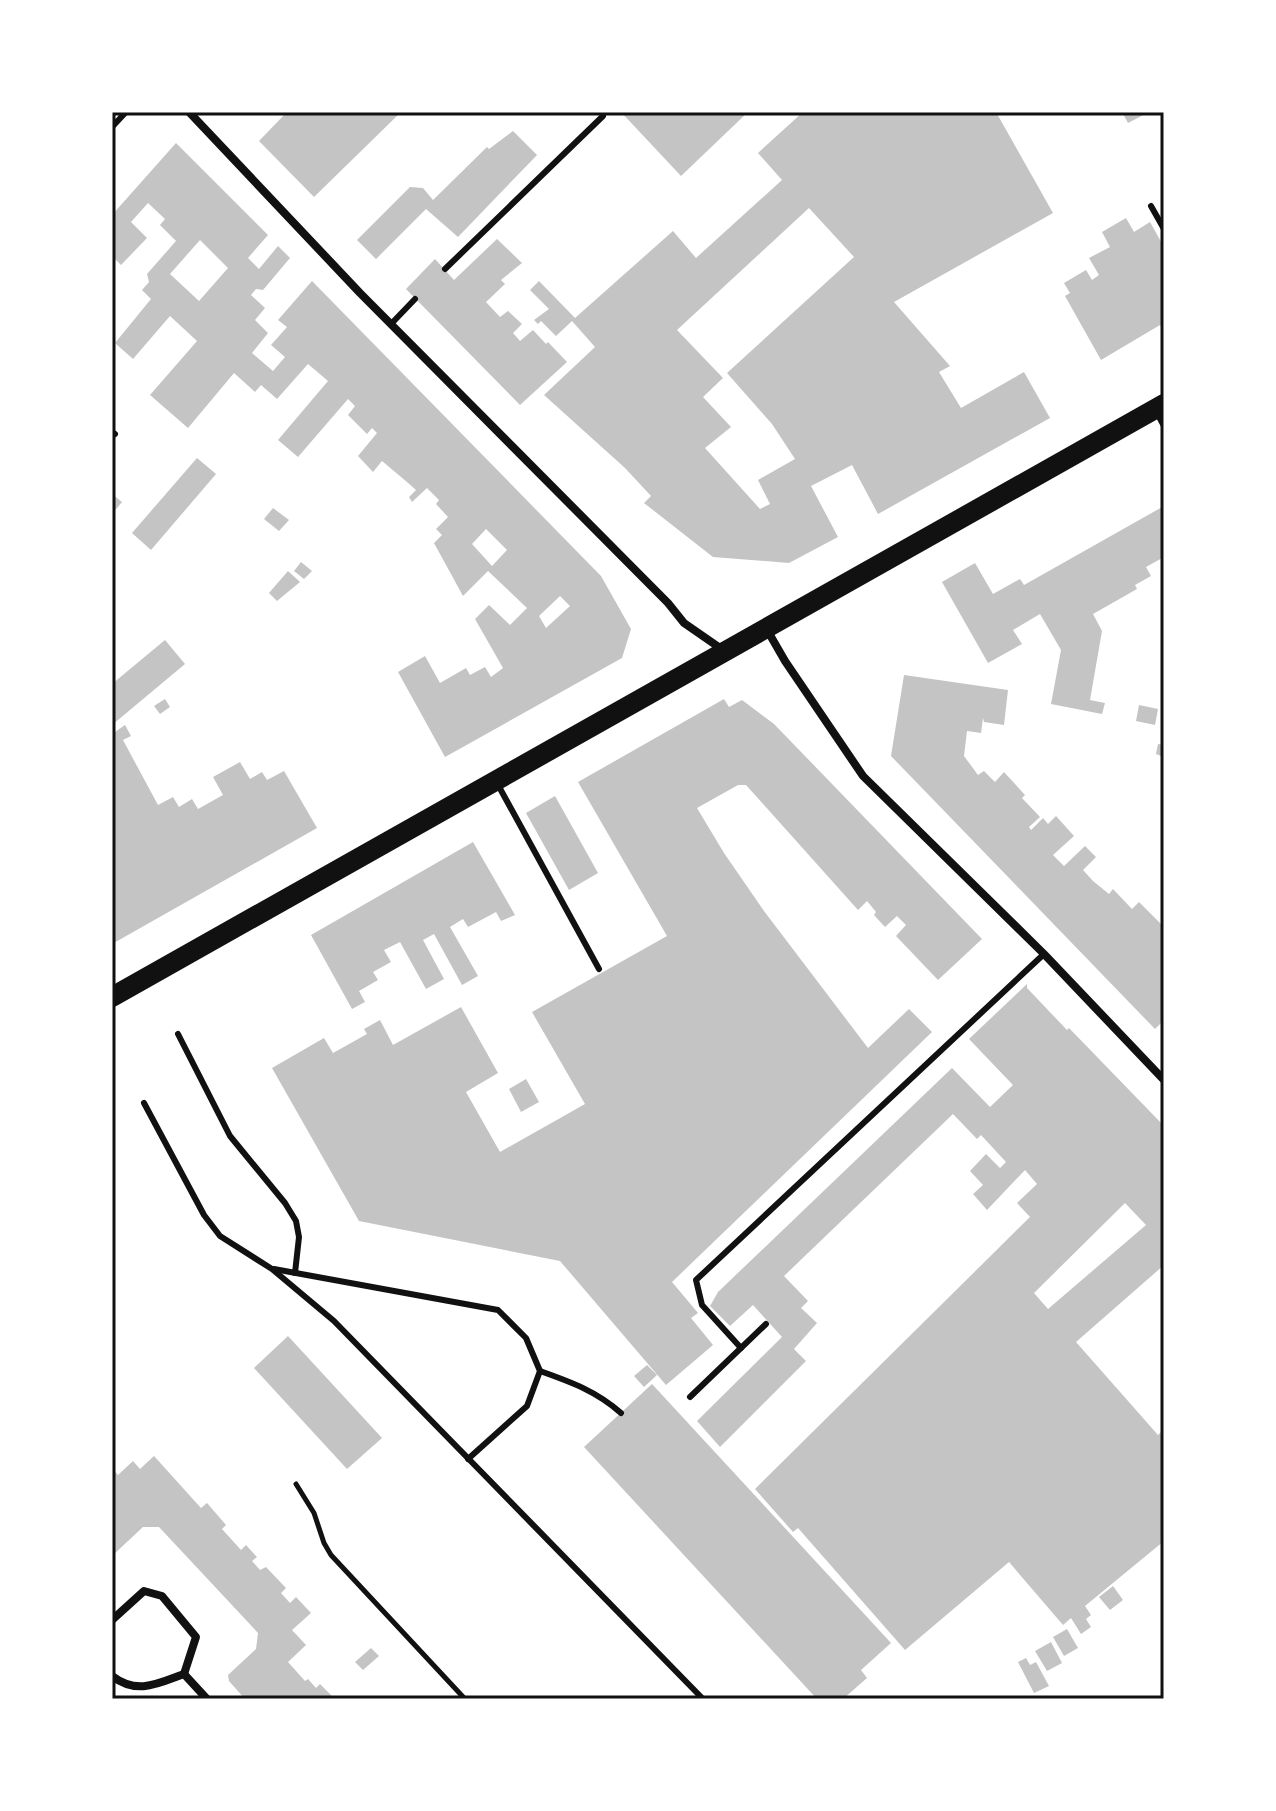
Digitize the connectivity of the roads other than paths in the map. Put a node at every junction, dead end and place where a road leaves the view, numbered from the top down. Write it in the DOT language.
graph roads {
  1 [pos="126,112"];
  2 [pos="189,112"];
  3 [pos="603,116"];
  4 [pos="112,127"];
  5 [pos="1151,206"];
  6 [pos="1164,229"];
  7 [pos="445,269"];
  8 [pos="415,299"];
  9 [pos="392,323"];
  10 [pos="1161,413"];
  11 [pos="766,627"];
  12 [pos="724,650"];
  13 [pos="494,779"];
  14 [pos="1044,954"];
  15 [pos="599,969"];
  16 [pos="112,997"];
  17 [pos="178,1034"];
  18 [pos="1164,1080"];
  19 [pos="144,1103"];
  20 [pos="272,1269"];
  21 [pos="295,1273"];
  22 [pos="766,1324"];
  23 [pos="741,1348"];
  24 [pos="540,1371"];
  25 [pos="690,1397"];
  26 [pos="621,1413"];
  27 [pos="468,1459"];
  28 [pos="112,1620"];
  29 [pos="184,1674"];
  30 [pos="112,1676"];
  31 [pos="207,1699"];
  32 [pos="703,1699"];
  1 -- 4 [label="lane"];
  2 -- 9 [label="street"];
  3 -- 7 [label="lane"];
  5 -- 6 [label="lane"];
  8 -- 9 [label="lane"];
  9 -- 12 [label="street"];
  10 -- 11 [label="main road"];
  11 -- 12 [label="main road"];
  11 -- 14 [label="street"];
  12 -- 13 [label="main road"];
  13 -- 15 [label="lane"];
  13 -- 16 [label="main road"];
  14 -- 18 [label="street"];
  14 -- 23 [label="lane"];
  17 -- 21 [label="lane"];
  19 -- 20 [label="lane"];
  20 -- 21 [label="lane"];
  20 -- 27 [label="lane"];
  21 -- 24 [label="lane"];
  22 -- 23 [label="lane"];
  23 -- 25 [label="lane"];
  24 -- 26 [label="lane"];
  24 -- 27 [label="lane"];
  27 -- 32 [label="lane"];
  28 -- 29 [label="street"];
  29 -- 30 [label="street"];
  29 -- 31 [label="street"];
}
